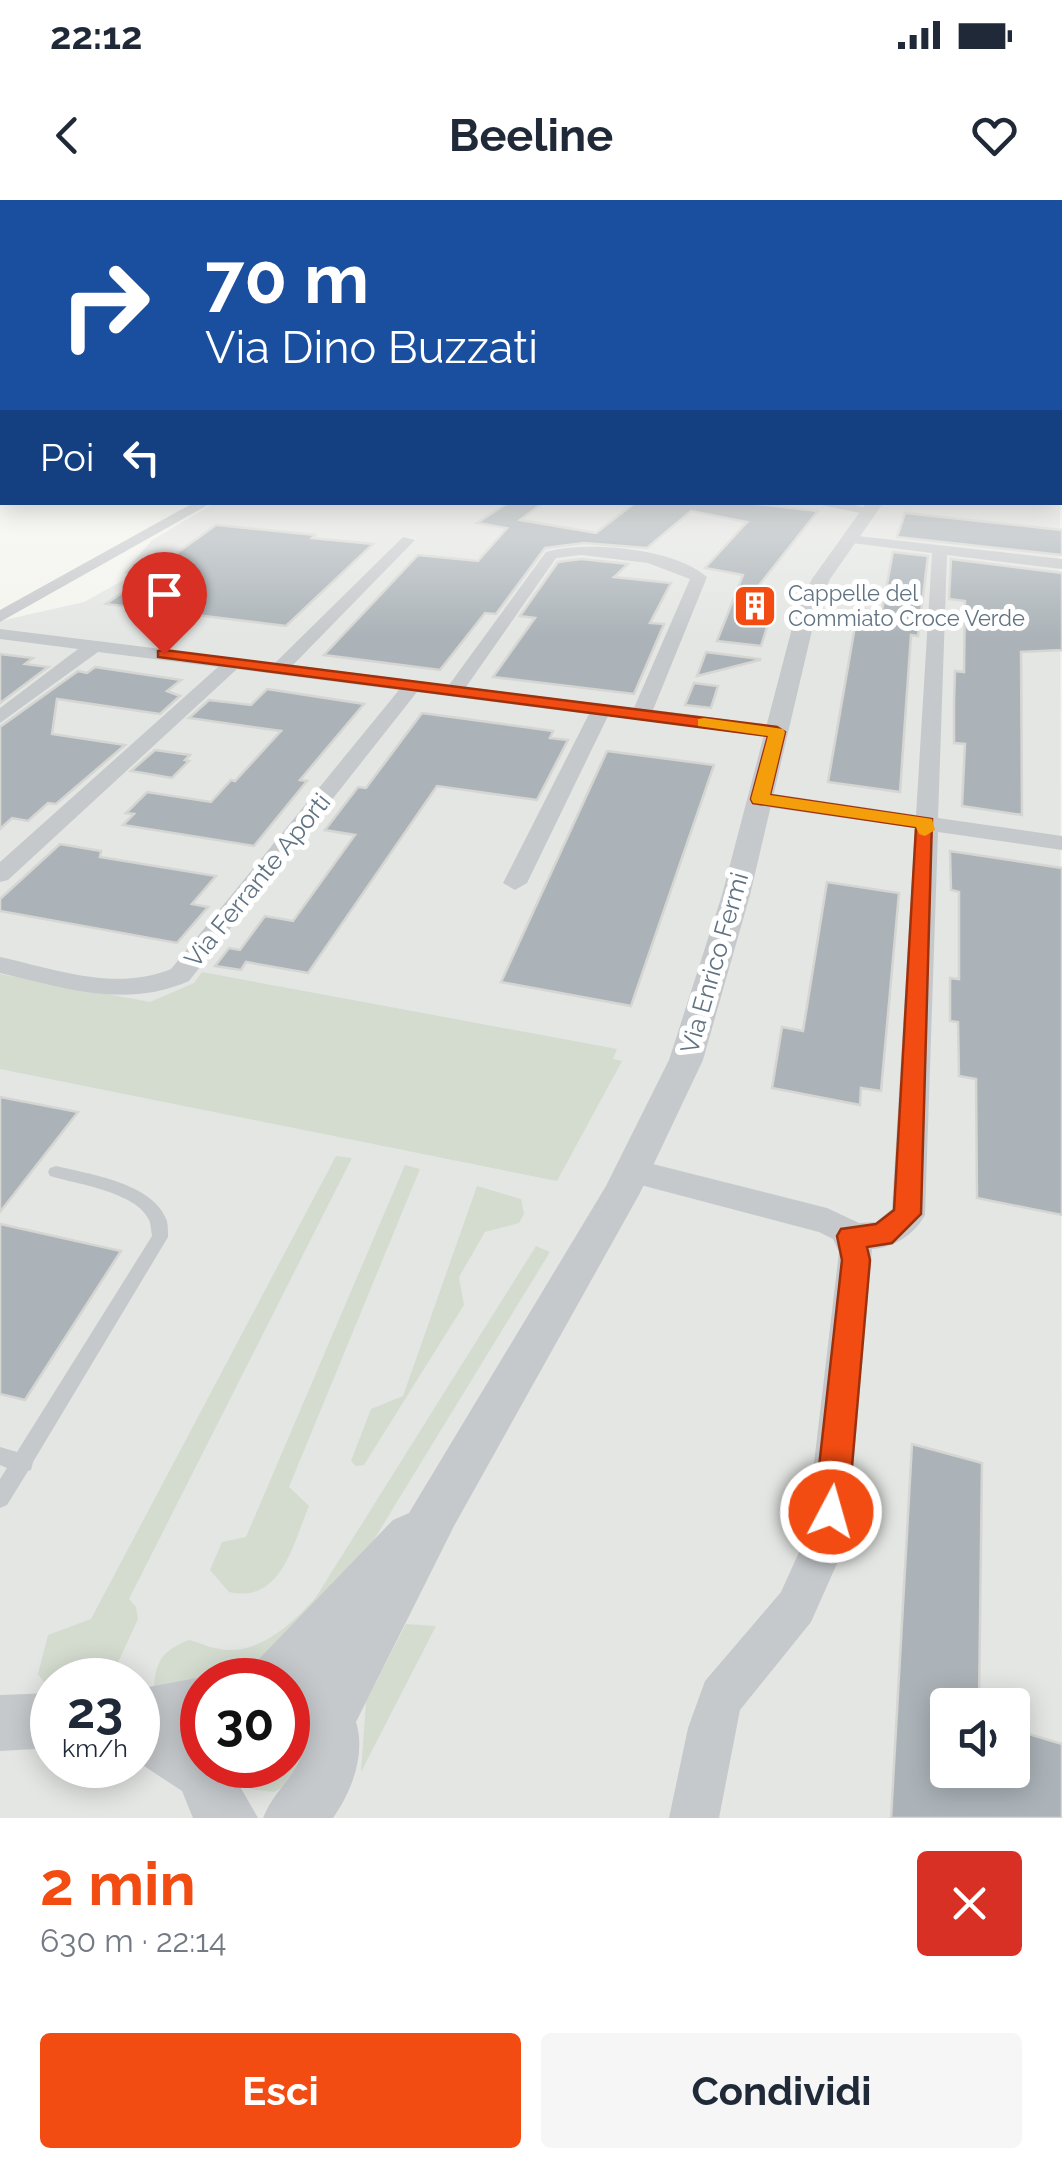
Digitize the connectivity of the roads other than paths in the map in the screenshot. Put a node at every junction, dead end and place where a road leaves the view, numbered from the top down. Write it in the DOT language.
graph roads {
  1 [pos="201,505"];
  2 [pos="874,507"];
  3 [pos="408,540"];
  4 [pos="849,540"];
  5 [pos="940,550"];
  6 [pos="1062,564"];
  7 [pos="0,617"];
  8 [pos="0,634"];
  9 [pos="94,646"];
  10 [pos="233,663"];
  11 [pos="279,669"];
  12 [pos="412,686"];
  13 [pos="454,691"];
  14 [pos="601,710"];
  15 [pos="640,715"];
  16 [pos="0,717"];
  17 [pos="777,732"];
  18 [pos="760,799"];
  19 [pos="926,823"];
  20 [pos="1062,843"];
  21 [pos="0,875"];
  22 [pos="515,883"];
  23 [pos="0,965"];
  24 [pos="633,1170"];
  25 [pos="56,1172"];
  26 [pos="851,1236"];
  27 [pos="0,1456"];
  28 [pos="24,1463"];
  29 [pos="0,1498"];
  30 [pos="437,1508"];
  31 [pos="297,1658"];
  32 [pos="310,1699"];
  33 [pos="310,1706"];
  34 [pos="30,1722"];
  35 [pos="0,1723"];
  36 [pos="160,1749"];
  37 [pos="214,1796"];
  38 [pos="292,1818"];
  39 [pos="694,1818"];
  1 -- 7 [label="street"];
  2 -- 4 [label="street, Via Enrico Fermi"];
  3 -- 11 [label="street"];
  4 -- 5 [label="street"];
  4 -- 17 [label="street, Via Enrico Fermi"];
  5 -- 6 [label="street"];
  5 -- 19 [label="street"];
  8 -- 9 [label="street"];
  9 -- 10 [label="street"];
  9 -- 16 [label="street"];
  10 -- 11 [label="street"];
  10 -- 21 [label="street"];
  11 -- 12 [label="street"];
  12 -- 13 [label="street"];
  12 -- 23 [label="street, Via Ferrante Aporti"];
  13 -- 14 [label="street"];
  13 -- 15 [label="street"];
  14 -- 15 [label="street"];
  14 -- 22 [label="street"];
  15 -- 17 [label="street"];
  17 -- 18 [label="street, Via Enrico Fermi"];
  18 -- 19 [label="street"];
  18 -- 24 [label="street, Via Enrico Fermi"];
  19 -- 20 [label="street"];
  19 -- 26 [label="street"];
  24 -- 26 [label="street"];
  24 -- 30 [label="street, Via Enrico Fermi"];
  25 -- 28 [label="lane"];
  26 -- 39 [label="street"];
  27 -- 28 [label="lane"];
  28 -- 29 [label="lane"];
  30 -- 31 [label="street"];
  30 -- 32 [label="street"];
  33 -- 38 [label="street"];
  34 -- 35 [label="street"];
  36 -- 37 [label="street"];
}
